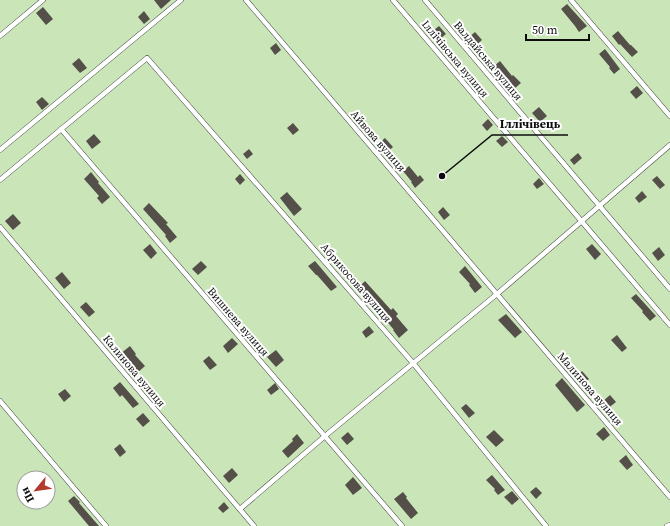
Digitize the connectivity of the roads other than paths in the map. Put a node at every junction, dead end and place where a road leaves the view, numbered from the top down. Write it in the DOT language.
graph roads {
  1 [pos="43,0"];
  2 [pos="181,0"];
  3 [pos="246,0"];
  4 [pos="393,0"];
  5 [pos="425,0"];
  6 [pos="571,0"];
  7 [pos="0,36"];
  8 [pos="670,116"];
  9 [pos="61,129"];
  10 [pos="670,145"];
  11 [pos="0,150"];
  12 [pos="0,180"];
  13 [pos="599,206"];
  14 [pos="581,221"];
  15 [pos="0,227"];
  16 [pos="670,289"];
  17 [pos="497,294"];
  18 [pos="670,325"];
  19 [pos="413,363"];
  20 [pos="0,401"];
  21 [pos="325,436"];
  22 [pos="670,497"];
  23 [pos="240,509"];
  24 [pos="670,525"];
  25 [pos="106,526"];
  26 [pos="254,526"];
  27 [pos="402,526"];
  28 [pos="546,526"];
  29 [pos="667,526"];
  1 -- 7 [label="lane"];
  2 -- 11 [label="lane"];
  3 -- 17 [label="lane, Айвова вулиця"];
  4 -- 14 [label="lane, Іллічівська вулиця"];
  5 -- 13 [label="lane, Валдайська вулиця"];
  6 -- 8 [label="lane"];
  9 -- 12 [label="lane"];
  9 -- 19 [label="lane, Абрикосова вулиця"];
  9 -- 21 [label="lane, Вишнева вулиця"];
  10 -- 13 [label="lane"];
  13 -- 14 [label="lane"];
  13 -- 16 [label="lane, Валдайська вулиця"];
  14 -- 17 [label="lane"];
  14 -- 18 [label="lane, Іллічівська вулиця"];
  15 -- 23 [label="lane, Калинова вулиця"];
  17 -- 19 [label="lane"];
  17 -- 22 [label="lane, Малинова вулиця"];
  19 -- 21 [label="lane"];
  19 -- 28 [label="lane, Абрикосова вулиця"];
  20 -- 25 [label="lane"];
  21 -- 23 [label="lane"];
  21 -- 27 [label="lane, Вишнева вулиця"];
  23 -- 26 [label="lane, Калинова вулиця"];
  24 -- 29 [label="lane"];
}
